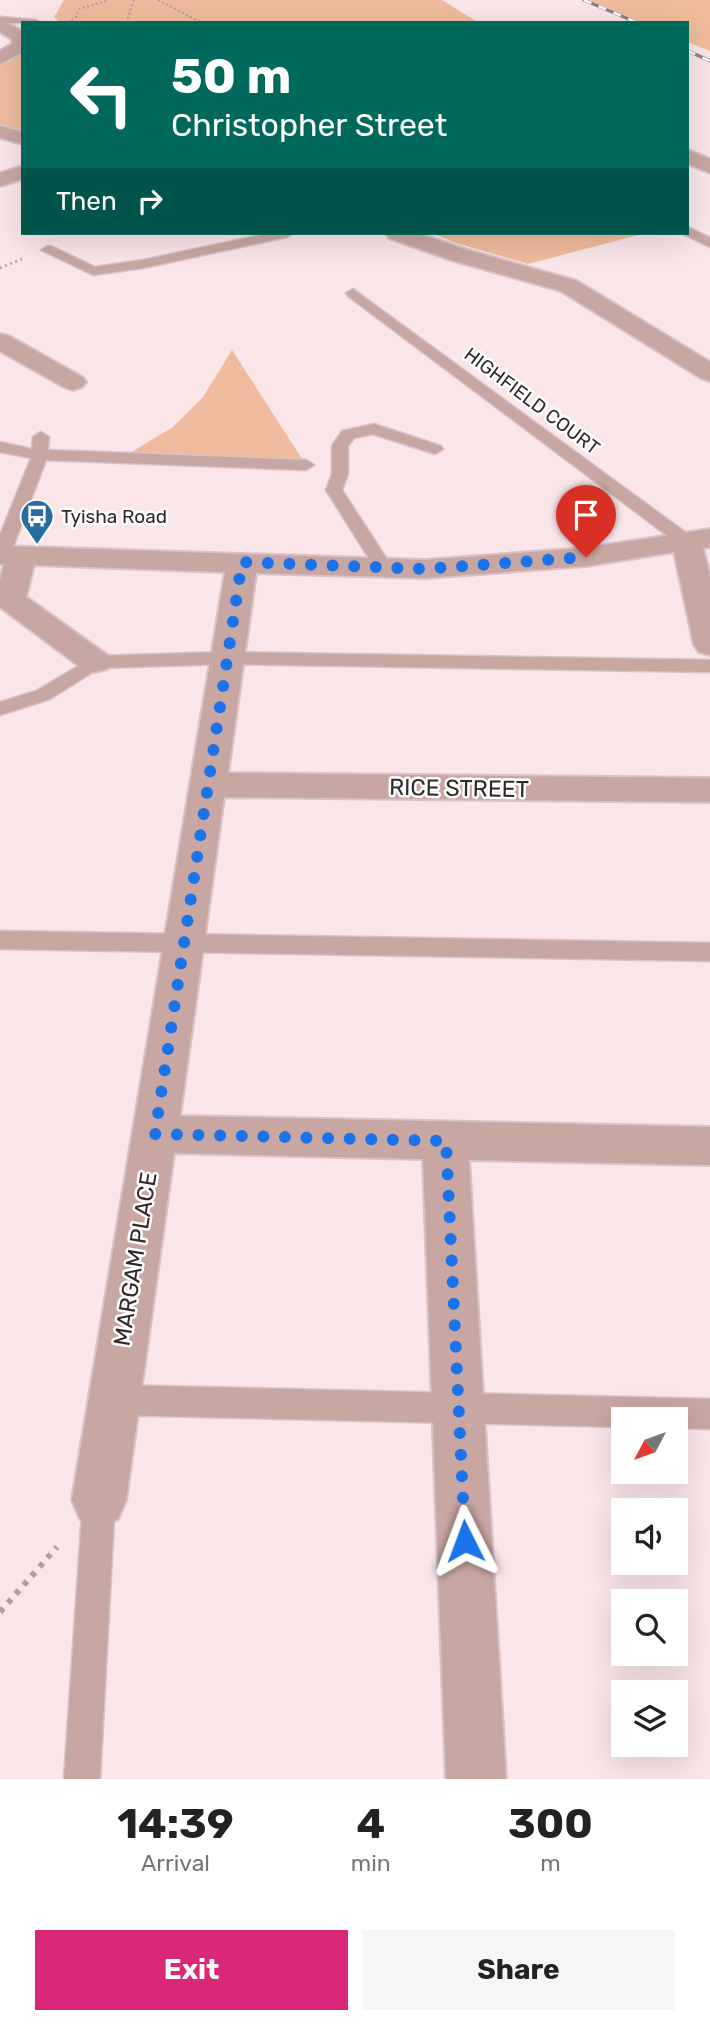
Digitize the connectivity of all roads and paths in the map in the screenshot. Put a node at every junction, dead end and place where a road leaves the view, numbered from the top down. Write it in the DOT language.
graph roads {
  1 [pos="109,0"];
  2 [pos="134,0"];
  3 [pos="158,0"];
  4 [pos="71,21"];
  5 [pos="127,21"];
  6 [pos="198,21"];
  7 [pos="0,23"];
  8 [pos="21,23"];
  9 [pos="20,34"];
  10 [pos="0,59"];
  11 [pos="0,132"];
  12 [pos="21,137"];
  13 [pos="689,156"];
  14 [pos="710,167"];
  15 [pos="21,173"];
  16 [pos="0,180"];
  17 [pos="689,232"];
  18 [pos="278,235"];
  19 [pos="403,235"];
  20 [pos="710,243"];
  21 [pos="48,250"];
  22 [pos="353,293"];
  23 [pos="0,341"];
  24 [pos="710,373"];
  25 [pos="44,394"];
  26 [pos="41,437"];
  27 [pos="0,447"];
  28 [pos="435,449"];
  29 [pos="40,455"];
  30 [pos="306,465"];
  31 [pos="698,540"];
  32 [pos="8,555"];
  33 [pos="242,562"];
  34 [pos="383,567"];
  35 [pos="710,645"];
  36 [pos="227,658"];
  37 [pos="94,662"];
  38 [pos="710,666"];
  39 [pos="0,709"];
  40 [pos="207,785"];
  41 [pos="710,790"];
  42 [pos="0,940"];
  43 [pos="183,945"];
  44 [pos="710,952"];
  45 [pos="155,1134"];
  46 [pos="446,1141"];
  47 [pos="710,1146"];
  48 [pos="113,1400"];
  49 [pos="458,1408"];
  50 [pos="710,1414"];
  51 [pos="99,1500"];
  52 [pos="0,1612"];
  53 [pos="82,1779"];
  54 [pos="476,1779"];
  1 -- 4 [label="path"];
  2 -- 5 [label="path"];
  3 -- 6 [label="path"];
  7 -- 8 [label="lane"];
  7 -- 9 [label="street"];
  9 -- 10 [label="street"];
  11 -- 12 [label="street"];
  13 -- 14 [label="street"];
  15 -- 16 [label="street"];
  17 -- 20 [label="lane"];
  18 -- 21 [label="lane"];
  19 -- 24 [label="street"];
  22 -- 31 [label="lane, HIGHFIELD COURT"];
  23 -- 25 [label="street"];
  26 -- 29 [label="lane"];
  27 -- 29 [label="lane"];
  28 -- 34 [label="lane"];
  29 -- 30 [label="lane"];
  29 -- 32 [label="lane"];
  31 -- 34 [label="street"];
  31 -- 35 [label="street"];
  32 -- 33 [label="street"];
  32 -- 37 [label="street"];
  33 -- 34 [label="street"];
  33 -- 36 [label="street, MARGAM PLACE"];
  36 -- 37 [label="lane"];
  36 -- 38 [label="lane"];
  36 -- 40 [label="street, MARGAM PLACE"];
  37 -- 39 [label="lane"];
  40 -- 41 [label="street, RICE STREET"];
  40 -- 43 [label="street, MARGAM PLACE"];
  42 -- 43 [label="lane"];
  43 -- 44 [label="lane"];
  43 -- 45 [label="street, MARGAM PLACE"];
  45 -- 46 [label="street"];
  45 -- 48 [label="street, MARGAM PLACE"];
  46 -- 47 [label="street"];
  46 -- 49 [label="street"];
  48 -- 49 [label="lane"];
  48 -- 51 [label="street, MARGAM PLACE"];
  49 -- 50 [label="lane"];
  49 -- 54 [label="street"];
  51 -- 52 [label="path"];
  51 -- 53 [label="lane"];
}
